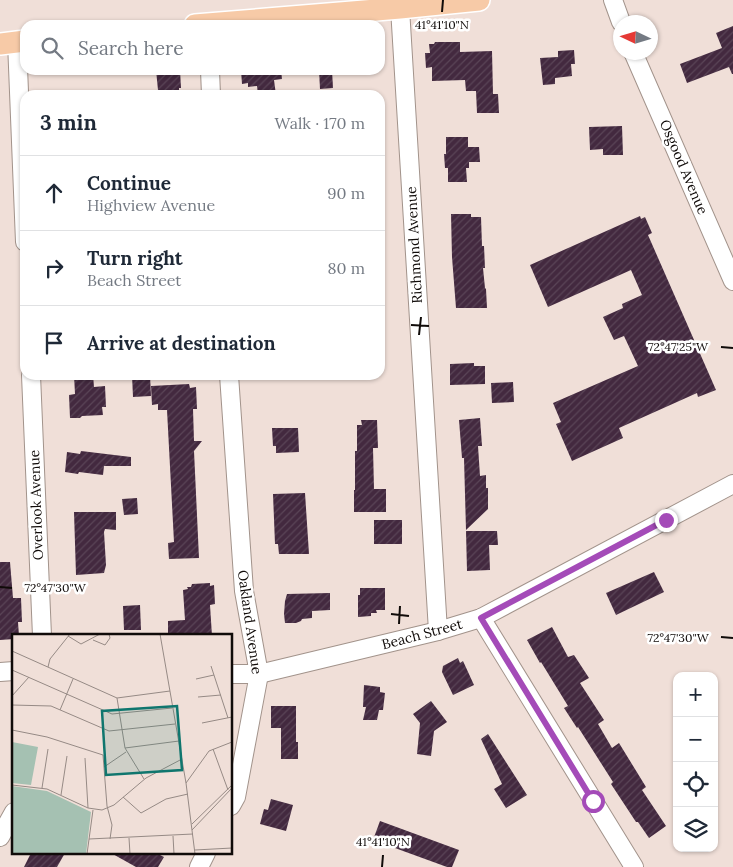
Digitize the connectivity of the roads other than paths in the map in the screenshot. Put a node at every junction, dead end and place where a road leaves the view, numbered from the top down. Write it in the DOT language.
graph roads {
  1 [pos="479,0"];
  2 [pos="613,0"];
  3 [pos="400,8"];
  4 [pos="618,15"];
  5 [pos="261,20"];
  6 [pos="14,42"];
  7 [pos="637,60"];
  8 [pos="210,75"];
  9 [pos="211,90"];
  10 [pos="20,151"];
  11 [pos="733,281"];
  12 [pos="31,380"];
  13 [pos="230,380"];
  14 [pos="733,484"];
  15 [pos="481,618"];
  16 [pos="438,631"];
  17 [pos="42,634"];
  18 [pos="232,674"];
  19 [pos="259,674"];
  20 [pos="232,804"];
  21 [pos="12,816"];
  22 [pos="0,837"];
  23 [pos="206,854"];
  24 [pos="199,867"];
  25 [pos="634,867"];
  1 -- 3 [label="main road"];
  2 -- 4 [label="street"];
  3 -- 5 [label="main road"];
  3 -- 16 [label="street, Richmond Avenue"];
  6 -- 10 [label="street"];
  7 -- 11 [label="street, Osgood Avenue"];
  8 -- 9 [label="street"];
  12 -- 17 [label="street, Overlook Avenue"];
  13 -- 19 [label="street, Oakland Avenue"];
  14 -- 15 [label="street, Beach Street"];
  15 -- 16 [label="street, Beach Street"];
  15 -- 25 [label="street"];
  16 -- 19 [label="street, Beach Street"];
  18 -- 19 [label="street, Beach Street"];
  19 -- 20 [label="street, Oakland Avenue"];
  21 -- 22 [label="street"];
  23 -- 24 [label="street"];
}
